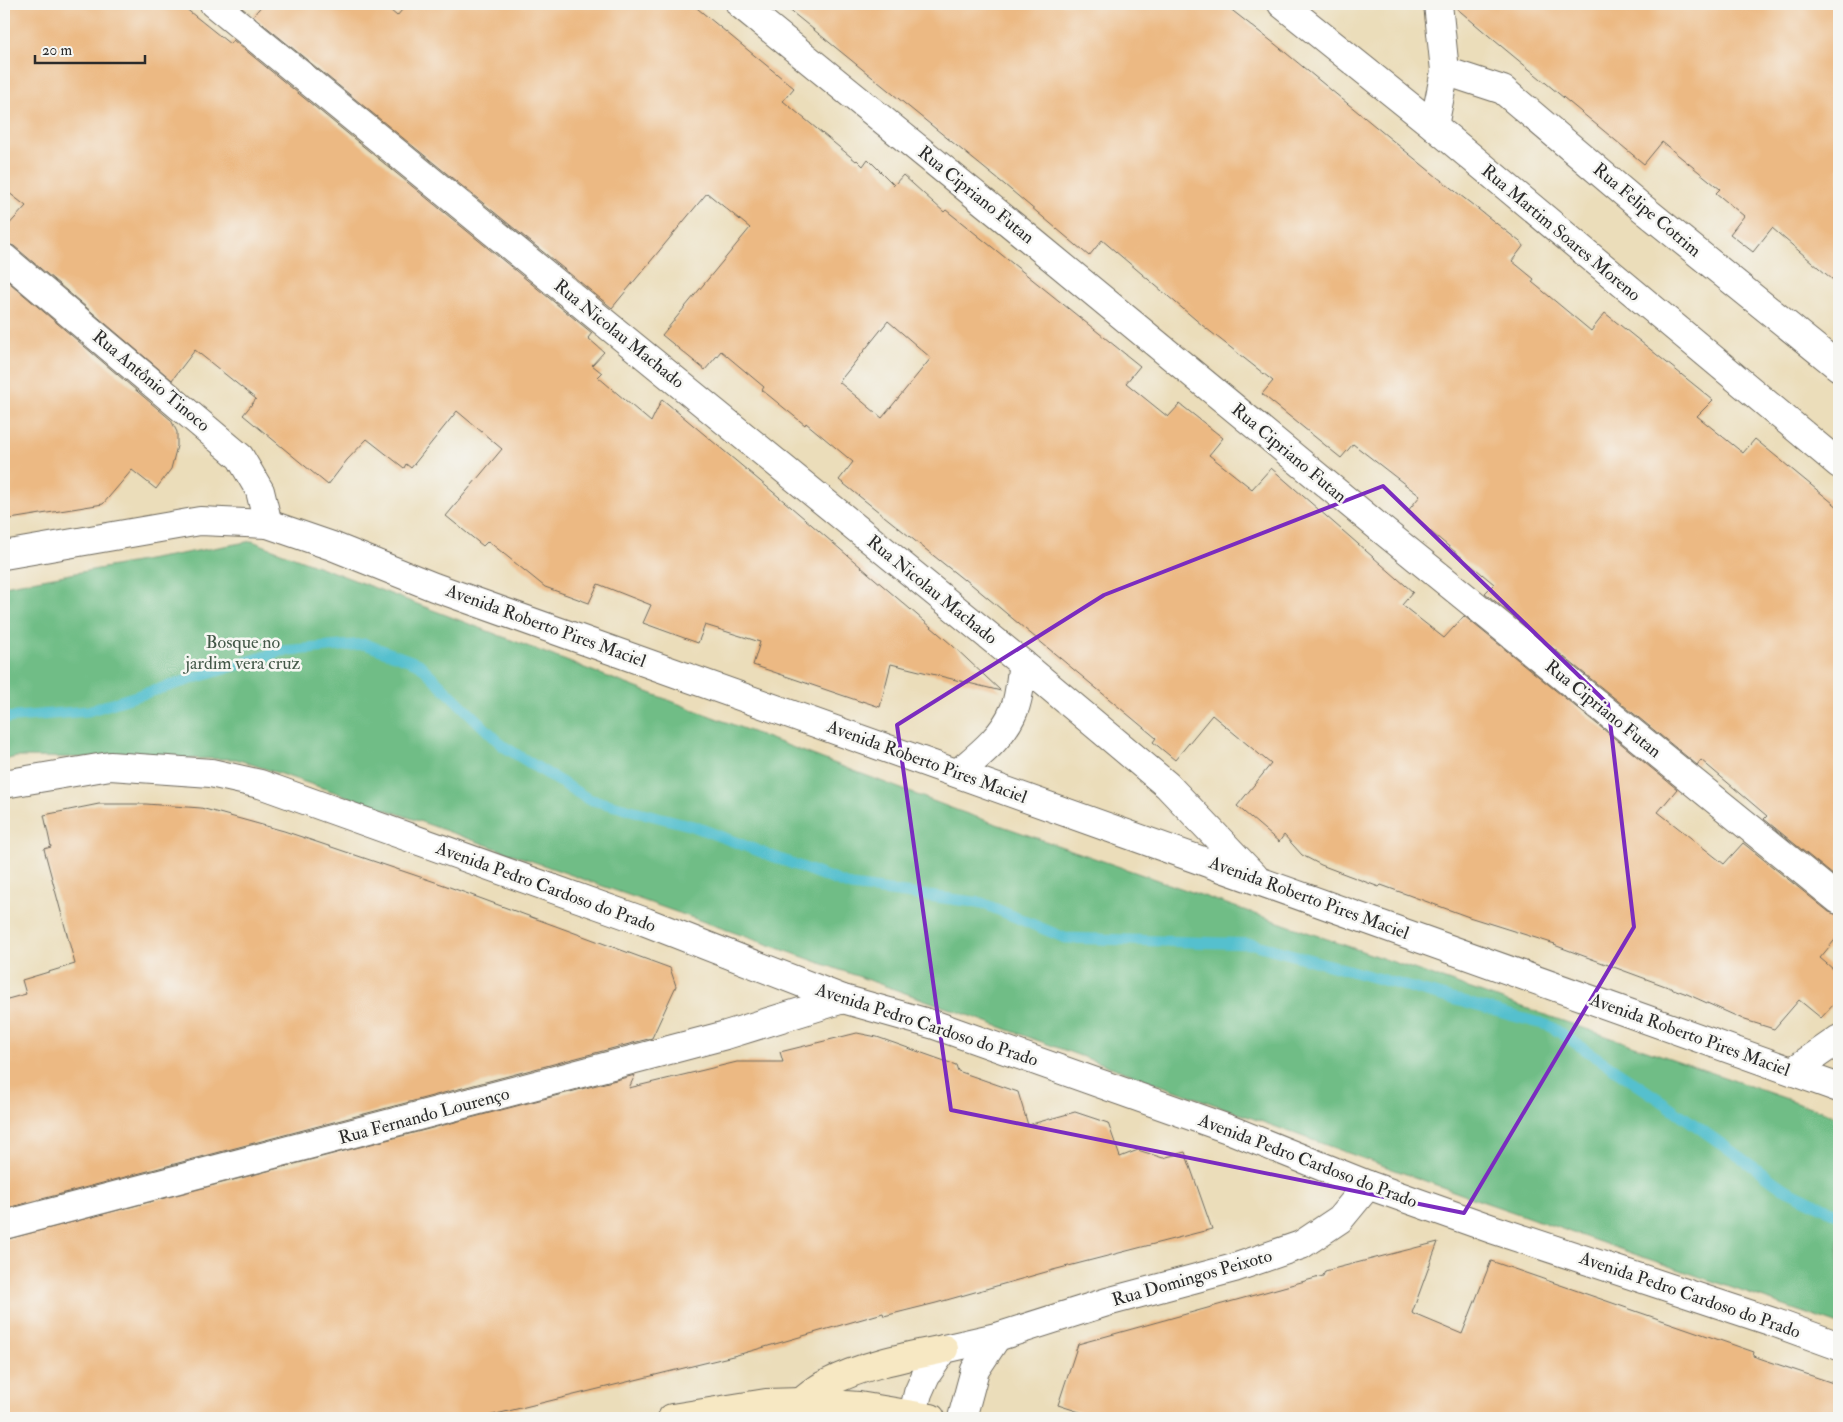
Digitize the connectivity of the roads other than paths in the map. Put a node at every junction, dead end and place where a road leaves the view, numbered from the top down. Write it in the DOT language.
graph roads {
  1 [pos="214,4"];
  2 [pos="740,4"];
  3 [pos="1282,4"];
  4 [pos="1438,4"];
  5 [pos="1445,71"];
  6 [pos="1434,126"];
  7 [pos="4,258"];
  8 [pos="1839,367"];
  9 [pos="1839,464"];
  10 [pos="268,524"];
  11 [pos="4,555"];
  12 [pos="1023,664"];
  13 [pos="958,773"];
  14 [pos="4,784"];
  15 [pos="1258,880"];
  16 [pos="1839,900"];
  17 [pos="843,999"];
  18 [pos="1839,1039"];
  19 [pos="1793,1072"];
  20 [pos="1839,1088"];
  21 [pos="1368,1185"];
  22 [pos="4,1225"];
  23 [pos="997,1337"];
  24 [pos="1839,1346"];
  25 [pos="944,1349"];
  26 [pos="801,1402"];
  27 [pos="919,1417"];
  28 [pos="672,1418"];
  29 [pos="962,1418"];
  1 -- 12 [label="street, Rua Nicolau Machado"];
  2 -- 16 [label="street, Rua Cipriano Futan"];
  3 -- 6 [label="street, Rua Martim Soares Moreno"];
  4 -- 5 [label="street"];
  5 -- 6 [label="street"];
  5 -- 8 [label="street, Rua Felipe Cotrim"];
  6 -- 9 [label="street, Rua Martim Soares Moreno"];
  7 -- 10 [label="street, Rua Antônio Tinoco"];
  10 -- 11 [label="street, Avenida Roberto Pires Maciel"];
  10 -- 13 [label="street, Avenida Roberto Pires Maciel"];
  12 -- 13 [label="street"];
  12 -- 15 [label="street, Rua Nicolau Machado"];
  13 -- 15 [label="street, Avenida Roberto Pires Maciel"];
  14 -- 17 [label="street, Avenida Pedro Cardoso do Prado"];
  15 -- 19 [label="street, Avenida Roberto Pires Maciel"];
  17 -- 21 [label="street, Avenida Pedro Cardoso do Prado"];
  17 -- 22 [label="street, Rua Fernando Lourenço"];
  18 -- 19 [label="street"];
  19 -- 20 [label="street, Avenida Roberto Pires Maciel"];
  21 -- 23 [label="street, Rua Domingos Peixoto"];
  21 -- 24 [label="street, Avenida Pedro Cardoso do Prado"];
  23 -- 25 [label="street, Rua Domingos Peixoto"];
  23 -- 29 [label="street"];
  25 -- 26 [label="main road"];
  25 -- 27 [label="street"];
  26 -- 27 [label="main road"];
  26 -- 28 [label="main road"];
}
